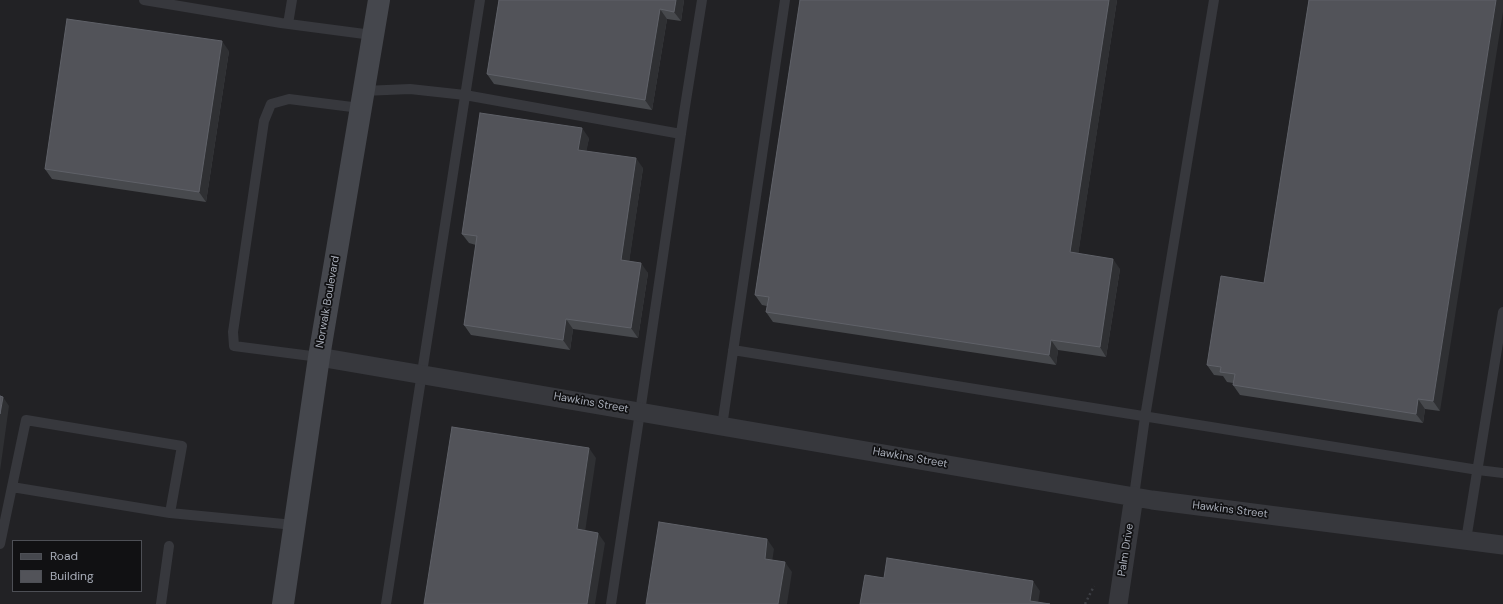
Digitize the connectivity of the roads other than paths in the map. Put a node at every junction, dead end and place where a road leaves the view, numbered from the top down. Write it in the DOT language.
graph roads {
  1 [pos="144,0"];
  2 [pos="292,0"];
  3 [pos="378,0"];
  4 [pos="480,0"];
  5 [pos="702,0"];
  6 [pos="785,0"];
  7 [pos="1214,0"];
  8 [pos="288,24"];
  9 [pos="372,35"];
  10 [pos="465,95"];
  11 [pos="362,99"];
  12 [pos="681,134"];
  13 [pos="1503,312"];
  14 [pos="733,350"];
  15 [pos="319,356"];
  16 [pos="422,374"];
  17 [pos="640,412"];
  18 [pos="1145,417"];
  19 [pos="722,426"];
  20 [pos="1478,470"];
  21 [pos="1503,473"];
  22 [pos="12,487"];
  23 [pos="1134,496"];
  24 [pos="170,513"];
  25 [pos="294,525"];
  26 [pos="1466,540"];
  27 [pos="0,544"];
  28 [pos="1503,545"];
  29 [pos="169,546"];
  30 [pos="161,604"];
  31 [pos="283,604"];
  32 [pos="386,604"];
  33 [pos="611,604"];
  34 [pos="1118,604"];
  1 -- 8 [label="lane"];
  2 -- 8 [label="lane"];
  3 -- 9 [label="main road, Norwalk Boulevard"];
  4 -- 10 [label="lane"];
  5 -- 12 [label="lane"];
  6 -- 14 [label="lane"];
  7 -- 18 [label="lane"];
  8 -- 9 [label="lane"];
  9 -- 11 [label="main road, Norwalk Boulevard"];
  10 -- 11 [label="lane"];
  10 -- 12 [label="lane"];
  10 -- 16 [label="lane"];
  11 -- 15 [label="main road, Norwalk Boulevard"];
  11 -- 15 [label="lane"];
  12 -- 17 [label="lane"];
  13 -- 20 [label="lane"];
  14 -- 18 [label="lane"];
  14 -- 19 [label="lane"];
  15 -- 16 [label="street, Hawkins Street"];
  15 -- 25 [label="main road, Norwalk Boulevard"];
  16 -- 17 [label="street, Hawkins Street"];
  16 -- 32 [label="lane"];
  17 -- 19 [label="street, Hawkins Street"];
  17 -- 33 [label="lane"];
  18 -- 20 [label="lane"];
  18 -- 23 [label="lane"];
  19 -- 23 [label="street, Hawkins Street"];
  20 -- 21 [label="lane"];
  20 -- 26 [label="lane"];
  22 -- 24 [label="lane"];
  22 -- 24 [label="lane"];
  22 -- 27 [label="lane"];
  23 -- 26 [label="street, Hawkins Street"];
  23 -- 34 [label="street, Palm Drive"];
  24 -- 25 [label="lane"];
  25 -- 31 [label="main road, Norwalk Boulevard"];
  26 -- 28 [label="street, Hawkins Street"];
  29 -- 30 [label="lane"];
}
